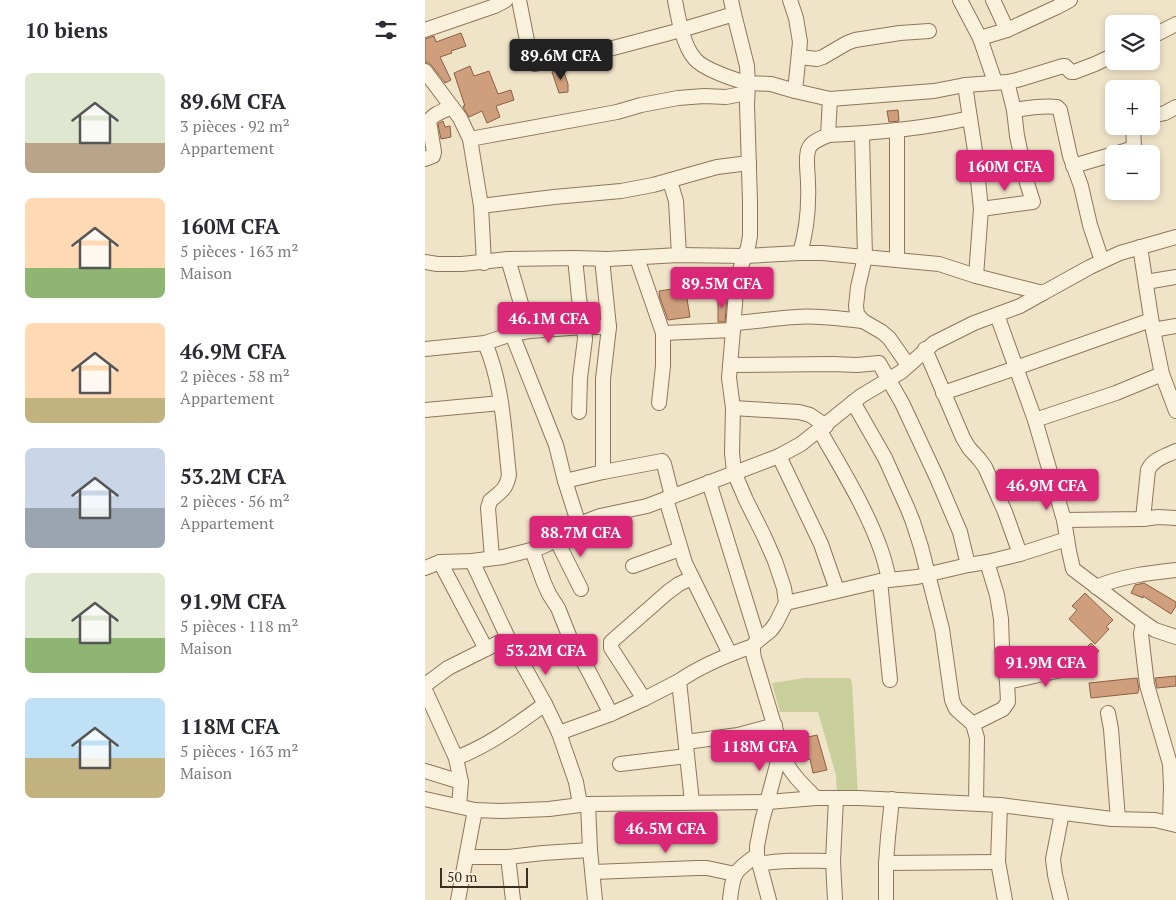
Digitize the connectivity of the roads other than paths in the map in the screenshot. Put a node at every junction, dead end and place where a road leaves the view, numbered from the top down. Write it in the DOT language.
graph roads {
  1 [pos="506,0"];
  2 [pos="519,0"];
  3 [pos="675,0"];
  4 [pos="731,0"];
  5 [pos="960,0"];
  6 [pos="993,0"];
  7 [pos="795,1"];
  8 [pos="1066,1"];
  9 [pos="734,14"];
  10 [pos="1176,24"];
  11 [pos="425,30"];
  12 [pos="681,30"];
  13 [pos="1007,30"];
  14 [pos="929,31"];
  15 [pos="1160,32"];
  16 [pos="980,38"];
  17 [pos="799,57"];
  18 [pos="1105,60"];
  19 [pos="425,71"];
  20 [pos="1001,82"];
  21 [pos="965,85"];
  22 [pos="748,88"];
  23 [pos="795,91"];
  24 [pos="830,100"];
  25 [pos="452,107"];
  26 [pos="1176,107"];
  27 [pos="1014,110"];
  28 [pos="1160,114"];
  29 [pos="970,118"];
  30 [pos="897,131"];
  31 [pos="863,134"];
  32 [pos="828,136"];
  33 [pos="470,140"];
  34 [pos="1105,157"];
  35 [pos="425,160"];
  36 [pos="749,163"];
  37 [pos="1073,166"];
  38 [pos="670,181"];
  39 [pos="481,206"];
  40 [pos="981,209"];
  41 [pos="1176,237"];
  42 [pos="1140,247"];
  43 [pos="800,253"];
  44 [pos="679,255"];
  45 [pos="745,256"];
  46 [pos="865,257"];
  47 [pos="575,258"];
  48 [pos="637,258"];
  49 [pos="508,259"];
  50 [pos="601,259"];
  51 [pos="897,260"];
  52 [pos="1102,261"];
  53 [pos="425,262"];
  54 [pos="484,262"];
  55 [pos="976,276"];
  56 [pos="1176,277"];
  57 [pos="1146,282"];
  58 [pos="1043,293"];
  59 [pos="997,315"];
  60 [pos="863,321"];
  61 [pos="1152,325"];
  62 [pos="733,326"];
  63 [pos="1176,326"];
  64 [pos="584,327"];
  65 [pos="609,327"];
  66 [pos="529,331"];
  67 [pos="663,333"];
  68 [pos="512,334"];
  69 [pos="485,343"];
  70 [pos="425,348"];
  71 [pos="925,349"];
  72 [pos="730,365"];
  73 [pos="908,365"];
  74 [pos="1016,368"];
  75 [pos="1162,374"];
  76 [pos="889,379"];
  77 [pos="943,393"];
  78 [pos="853,402"];
  79 [pos="501,403"];
  80 [pos="659,403"];
  81 [pos="733,408"];
  82 [pos="425,410"];
  83 [pos="1176,411"];
  84 [pos="579,412"];
  85 [pos="1035,420"];
  86 [pos="823,428"];
  87 [pos="1176,451"];
  88 [pos="779,456"];
  89 [pos="603,472"];
  90 [pos="734,472"];
  91 [pos="565,481"];
  92 [pos="709,482"];
  93 [pos="669,498"];
  94 [pos="1176,518"];
  95 [pos="1143,519"];
  96 [pos="1065,520"];
  97 [pos="579,525"];
  98 [pos="1067,539"];
  99 [pos="556,540"];
  100 [pos="680,549"];
  101 [pos="532,550"];
  102 [pos="1020,554"];
  103 [pos="493,558"];
  104 [pos="472,560"];
  105 [pos="440,562"];
  106 [pos="987,562"];
  107 [pos="969,565"];
  108 [pos="633,566"];
  109 [pos="425,568"];
  110 [pos="1176,570"];
  111 [pos="928,574"];
  112 [pos="692,578"];
  113 [pos="885,580"];
  114 [pos="1096,587"];
  115 [pos="581,589"];
  116 [pos="837,590"];
  117 [pos="786,603"];
  118 [pos="1143,622"];
  119 [pos="1176,637"];
  120 [pos="508,638"];
  121 [pos="756,643"];
  122 [pos="486,650"];
  123 [pos="730,654"];
  124 [pos="1079,666"];
  125 [pos="889,680"];
  126 [pos="679,681"];
  127 [pos="1007,682"];
  128 [pos="425,685"];
  129 [pos="425,690"];
  130 [pos="644,699"];
  131 [pos="545,704"];
  132 [pos="1108,713"];
  133 [pos="611,714"];
  134 [pos="775,724"];
  135 [pos="973,724"];
  136 [pos="559,733"];
  137 [pos="686,749"];
  138 [pos="781,750"];
  139 [pos="456,758"];
  140 [pos="620,764"];
  141 [pos="425,771"];
  142 [pos="461,782"];
  143 [pos="816,798"];
  144 [pos="835,798"];
  145 [pos="425,799"];
  146 [pos="892,799"];
  147 [pos="692,802"];
  148 [pos="768,802"];
  149 [pos="976,803"];
  150 [pos="584,804"];
  151 [pos="1000,805"];
  152 [pos="459,806"];
  153 [pos="475,810"];
  154 [pos="1062,812"];
  155 [pos="1118,819"];
  156 [pos="1173,824"];
  157 [pos="590,850"];
  158 [pos="467,857"];
  159 [pos="508,857"];
  160 [pos="758,859"];
  161 [pos="833,861"];
  162 [pos="998,862"];
  163 [pos="886,863"];
  164 [pos="593,872"];
  165 [pos="735,874"];
  166 [pos="458,900"];
  167 [pos="513,900"];
  168 [pos="595,900"];
  169 [pos="730,900"];
  170 [pos="769,900"];
  171 [pos="835,900"];
  172 [pos="886,900"];
  173 [pos="1005,900"];
  174 [pos="1061,900"];
  1 -- 11 [label="street"];
  2 -- 12 [label="street"];
  3 -- 12 [label="street"];
  4 -- 9 [label="street"];
  5 -- 16 [label="street"];
  6 -- 13 [label="street"];
  7 -- 17 [label="street"];
  8 -- 13 [label="street"];
  9 -- 12 [label="street"];
  9 -- 22 [label="street"];
  10 -- 15 [label="street"];
  12 -- 22 [label="street"];
  13 -- 16 [label="street"];
  14 -- 17 [label="street"];
  16 -- 20 [label="street"];
  17 -- 23 [label="street"];
  18 -- 20 [label="street"];
  19 -- 25 [label="street"];
  20 -- 21 [label="street"];
  20 -- 27 [label="street"];
  21 -- 24 [label="street"];
  21 -- 29 [label="street"];
  22 -- 23 [label="street"];
  22 -- 33 [label="street"];
  22 -- 36 [label="street"];
  23 -- 24 [label="street"];
  24 -- 32 [label="street"];
  25 -- 33 [label="street"];
  25 -- 35 [label="street"];
  26 -- 28 [label="street"];
  27 -- 37 [label="street"];
  27 -- 40 [label="street"];
  29 -- 30 [label="street"];
  29 -- 40 [label="street"];
  30 -- 31 [label="street"];
  30 -- 51 [label="street"];
  31 -- 32 [label="street"];
  31 -- 46 [label="street"];
  32 -- 43 [label="street"];
  33 -- 39 [label="street"];
  34 -- 37 [label="street"];
  36 -- 38 [label="street"];
  36 -- 45 [label="street"];
  37 -- 52 [label="street"];
  38 -- 39 [label="street"];
  38 -- 44 [label="street"];
  39 -- 54 [label="street"];
  40 -- 55 [label="street"];
  41 -- 42 [label="street"];
  42 -- 52 [label="street"];
  42 -- 57 [label="street"];
  43 -- 45 [label="street"];
  43 -- 46 [label="street"];
  44 -- 45 [label="street"];
  44 -- 48 [label="street"];
  45 -- 62 [label="street"];
  46 -- 51 [label="street"];
  46 -- 60 [label="street"];
  47 -- 49 [label="street"];
  47 -- 50 [label="street"];
  47 -- 64 [label="street"];
  48 -- 50 [label="street"];
  48 -- 67 [label="street"];
  49 -- 54 [label="street"];
  49 -- 66 [label="street"];
  50 -- 65 [label="street"];
  51 -- 55 [label="street"];
  52 -- 58 [label="street"];
  53 -- 54 [label="street"];
  55 -- 58 [label="street"];
  56 -- 57 [label="street"];
  57 -- 61 [label="street"];
  58 -- 59 [label="street"];
  59 -- 71 [label="street"];
  59 -- 74 [label="street"];
  60 -- 62 [label="street"];
  60 -- 73 [label="street"];
  61 -- 63 [label="street"];
  61 -- 74 [label="street"];
  61 -- 75 [label="street"];
  62 -- 67 [label="street"];
  62 -- 72 [label="street"];
  64 -- 65 [label="street"];
  64 -- 66 [label="street"];
  64 -- 84 [label="street"];
  65 -- 89 [label="street"];
  66 -- 68 [label="street"];
  67 -- 80 [label="street"];
  68 -- 69 [label="street"];
  68 -- 91 [label="street"];
  69 -- 70 [label="street"];
  69 -- 79 [label="street"];
  71 -- 73 [label="street"];
  71 -- 77 [label="street"];
  72 -- 76 [label="street"];
  72 -- 81 [label="street"];
  73 -- 76 [label="street"];
  74 -- 77 [label="street"];
  74 -- 85 [label="street"];
  75 -- 83 [label="street"];
  75 -- 85 [label="street"];
  76 -- 78 [label="street"];
  76 -- 107 [label="street"];
  77 -- 102 [label="street"];
  78 -- 86 [label="street"];
  78 -- 111 [label="street"];
  79 -- 82 [label="street"];
  79 -- 103 [label="street"];
  81 -- 86 [label="street"];
  81 -- 90 [label="street"];
  85 -- 96 [label="street"];
  86 -- 88 [label="street"];
  86 -- 113 [label="street"];
  87 -- 95 [label="street"];
  88 -- 90 [label="street"];
  88 -- 116 [label="street"];
  89 -- 91 [label="street"];
  89 -- 93 [label="street"];
  90 -- 92 [label="street"];
  90 -- 117 [label="street"];
  91 -- 97 [label="street"];
  92 -- 93 [label="street"];
  92 -- 121 [label="street"];
  93 -- 97 [label="street"];
  93 -- 100 [label="street"];
  94 -- 95 [label="street"];
  95 -- 96 [label="street"];
  96 -- 98 [label="street"];
  97 -- 99 [label="street"];
  98 -- 102 [label="street"];
  98 -- 114 [label="street"];
  99 -- 101 [label="street"];
  99 -- 115 [label="street"];
  100 -- 108 [label="street"];
  100 -- 112 [label="street"];
  101 -- 103 [label="street"];
  101 -- 133 [label="street"];
  102 -- 106 [label="street"];
  103 -- 104 [label="street"];
  104 -- 105 [label="street"];
  104 -- 120 [label="street"];
  105 -- 109 [label="street"];
  105 -- 122 [label="street"];
  106 -- 107 [label="street"];
  106 -- 127 [label="street"];
  107 -- 111 [label="street"];
  110 -- 114 [label="street"];
  111 -- 113 [label="street"];
  111 -- 135 [label="street"];
  112 -- 123 [label="street"];
  112 -- 130 [label="street"];
  113 -- 116 [label="street"];
  113 -- 125 [label="street"];
  114 -- 118 [label="street"];
  116 -- 117 [label="street"];
  117 -- 121 [label="street"];
  118 -- 119 [label="street"];
  118 -- 156 [label="street"];
  120 -- 122 [label="street"];
  120 -- 131 [label="street"];
  121 -- 123 [label="street"];
  121 -- 134 [label="street"];
  122 -- 128 [label="street"];
  123 -- 126 [label="street"];
  124 -- 127 [label="street"];
  126 -- 130 [label="street"];
  126 -- 137 [label="street"];
  127 -- 135 [label="street"];
  129 -- 139 [label="street"];
  130 -- 133 [label="street"];
  131 -- 136 [label="street"];
  131 -- 139 [label="street"];
  132 -- 155 [label="street"];
  133 -- 136 [label="street"];
  134 -- 137 [label="street"];
  134 -- 138 [label="street"];
  135 -- 149 [label="street"];
  136 -- 150 [label="street"];
  137 -- 140 [label="street"];
  137 -- 147 [label="street"];
  138 -- 143 [label="street"];
  138 -- 148 [label="street"];
  139 -- 142 [label="street"];
  141 -- 142 [label="street"];
  142 -- 152 [label="street"];
  143 -- 144 [label="street"];
  143 -- 148 [label="street"];
  144 -- 146 [label="street"];
  144 -- 161 [label="street"];
  145 -- 152 [label="street"];
  146 -- 149 [label="street"];
  146 -- 163 [label="street"];
  147 -- 148 [label="street"];
  147 -- 150 [label="street"];
  148 -- 160 [label="street"];
  149 -- 151 [label="street"];
  150 -- 153 [label="street"];
  150 -- 157 [label="street"];
  151 -- 154 [label="street"];
  151 -- 162 [label="street"];
  152 -- 153 [label="street"];
  153 -- 158 [label="street"];
  154 -- 155 [label="street"];
  154 -- 174 [label="street"];
  155 -- 156 [label="street"];
  157 -- 159 [label="street"];
  157 -- 164 [label="street"];
  158 -- 159 [label="street"];
  158 -- 166 [label="street"];
  159 -- 167 [label="street"];
  160 -- 161 [label="street"];
  160 -- 165 [label="street"];
  160 -- 170 [label="street"];
  161 -- 171 [label="street"];
  162 -- 163 [label="street"];
  162 -- 173 [label="street"];
  163 -- 172 [label="street"];
  164 -- 165 [label="street"];
  164 -- 168 [label="street"];
  165 -- 169 [label="street"];
}
